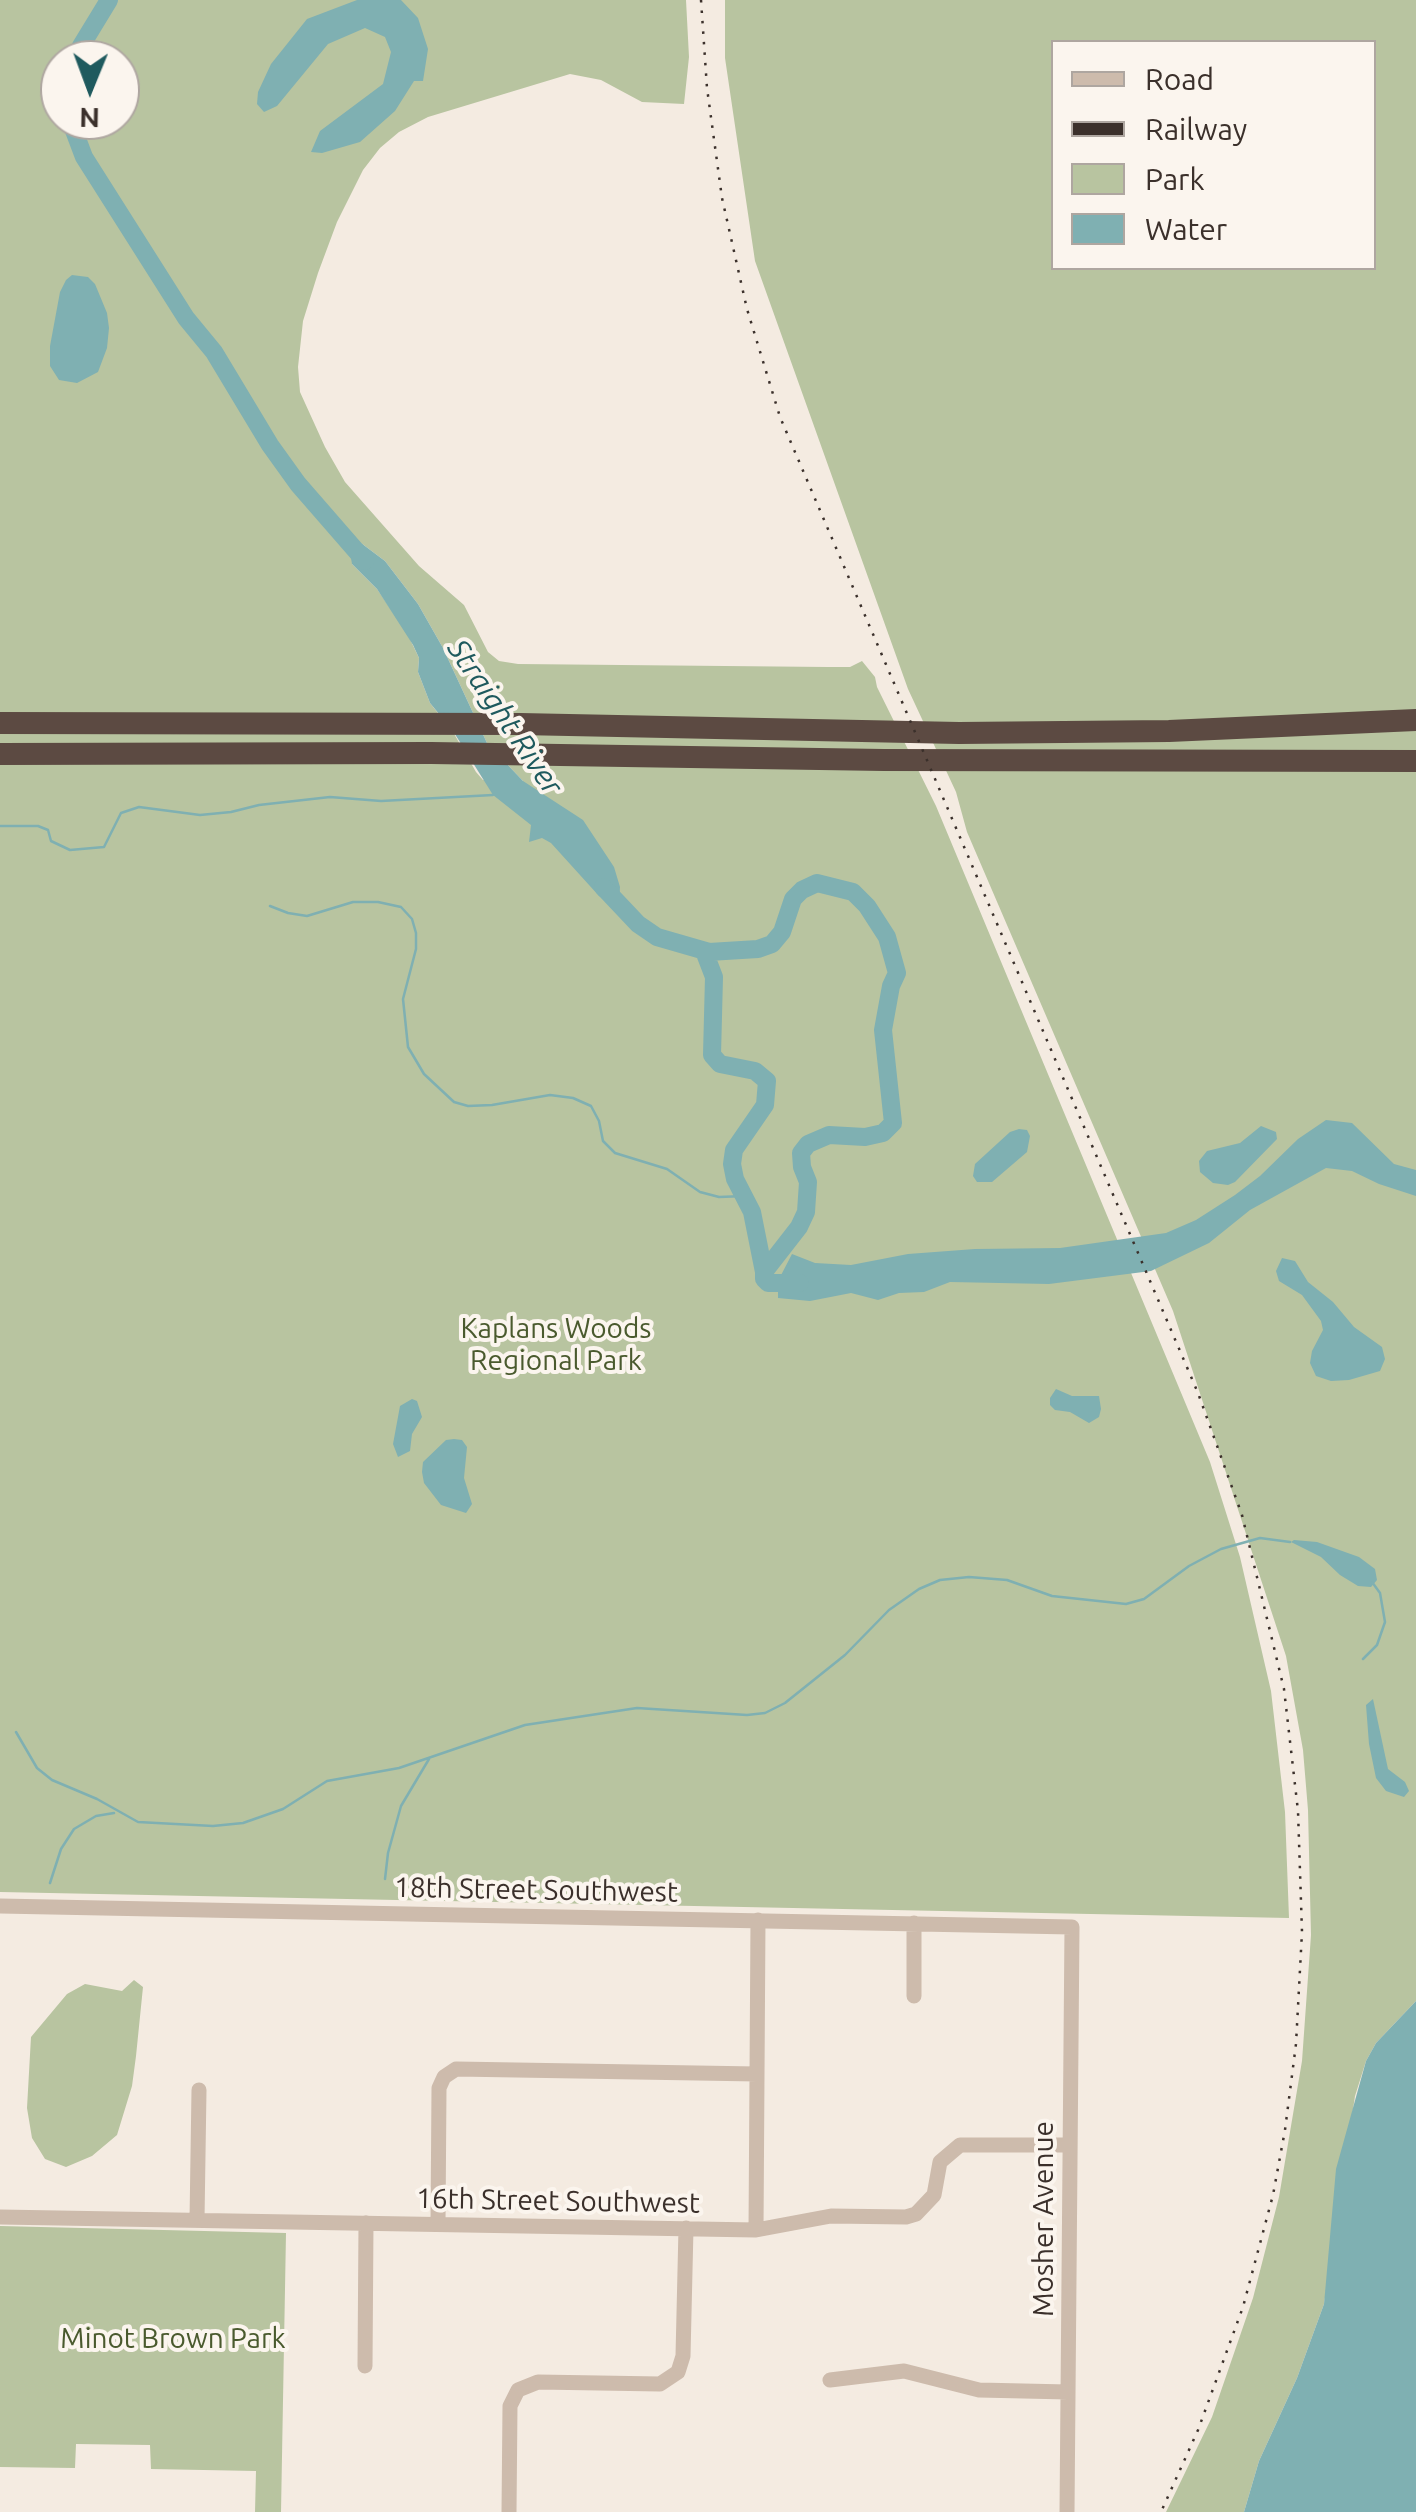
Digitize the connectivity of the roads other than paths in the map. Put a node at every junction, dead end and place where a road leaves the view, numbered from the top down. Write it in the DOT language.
graph roads {
  1 [pos="1416,710"];
  2 [pos="1416,720"];
  3 [pos="0,724"];
  4 [pos="1278,724"];
  5 [pos="0,754"];
  6 [pos="1416,761"];
  7 [pos="1285,762"];
  8 [pos="1416,773"];
  9 [pos="0,1906"];
  10 [pos="758,1920"];
  11 [pos="914,1923"];
  12 [pos="1072,1926"];
  13 [pos="914,1996"];
  14 [pos="757,2074"];
  15 [pos="199,2090"];
  16 [pos="1070,2145"];
  17 [pos="0,2216"];
  18 [pos="197,2220"];
  19 [pos="366,2222"];
  20 [pos="438,2224"];
  21 [pos="686,2228"];
  22 [pos="756,2230"];
  23 [pos="364,2366"];
  24 [pos="830,2380"];
  25 [pos="1068,2392"];
  26 [pos="509,2512"];
  27 [pos="1067,2512"];
  1 -- 4 [label="highway"];
  2 -- 4 [label="highway"];
  3 -- 4 [label="highway"];
  5 -- 7 [label="highway"];
  6 -- 7 [label="highway"];
  7 -- 8 [label="highway"];
  9 -- 10 [label="street, 18th Street Southwest"];
  10 -- 11 [label="street, 18th Street Southwest"];
  10 -- 14 [label="street"];
  11 -- 12 [label="street, 18th Street Southwest"];
  11 -- 13 [label="street"];
  12 -- 16 [label="street, Mosher Avenue"];
  14 -- 20 [label="street"];
  14 -- 22 [label="street"];
  15 -- 18 [label="street"];
  16 -- 22 [label="street, 16th Street Southwest"];
  16 -- 25 [label="street, Mosher Avenue"];
  17 -- 18 [label="street, 16th Street Southwest"];
  18 -- 19 [label="street, 16th Street Southwest"];
  19 -- 20 [label="street, 16th Street Southwest"];
  19 -- 23 [label="street"];
  20 -- 21 [label="street, 16th Street Southwest"];
  21 -- 22 [label="street, 16th Street Southwest"];
  21 -- 26 [label="street"];
  24 -- 25 [label="street"];
  25 -- 27 [label="street, Mosher Avenue"];
}
